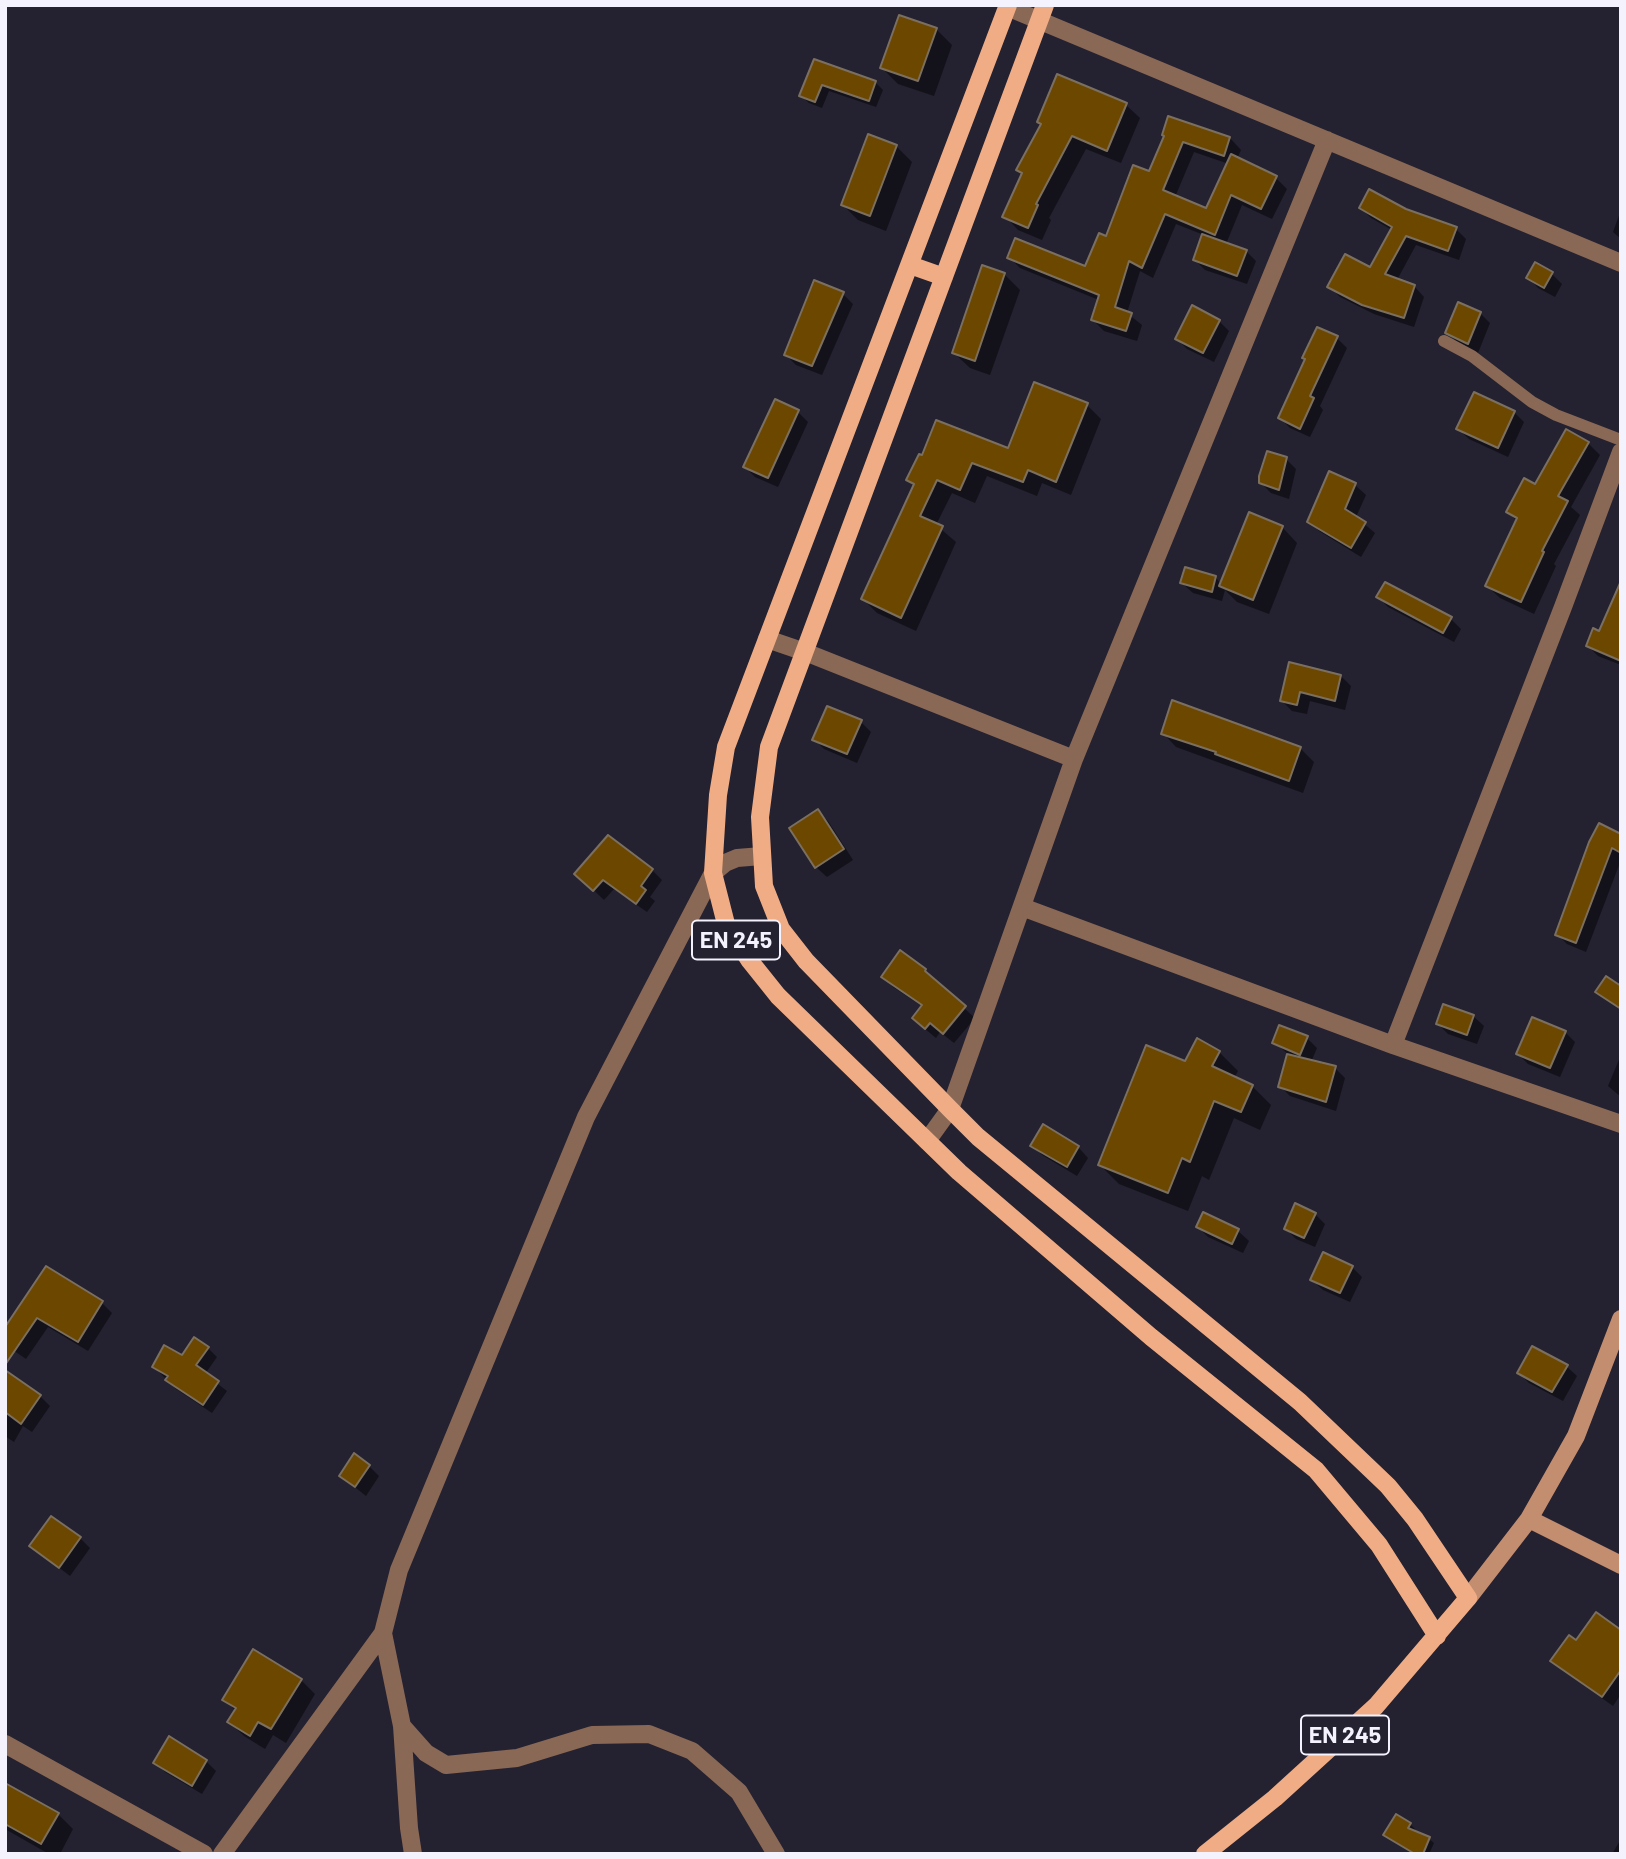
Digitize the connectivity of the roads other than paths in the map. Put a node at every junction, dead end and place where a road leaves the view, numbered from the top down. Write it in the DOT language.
graph roads {
  1 [pos="1008,6"];
  2 [pos="1042,13"];
  3 [pos="1327,140"];
  4 [pos="1621,263"];
  5 [pos="910,265"];
  6 [pos="944,277"];
  7 [pos="1444,341"];
  8 [pos="1621,440"];
  9 [pos="1621,452"];
  10 [pos="767,639"];
  11 [pos="805,652"];
  12 [pos="1074,759"];
  13 [pos="762,856"];
  14 [pos="713,873"];
  15 [pos="1022,908"];
  16 [pos="1393,1045"];
  17 [pos="950,1110"];
  18 [pos="1621,1124"];
  19 [pos="927,1141"];
  20 [pos="1621,1319"];
  21 [pos="1529,1519"];
  22 [pos="1621,1565"];
  23 [pos="1468,1598"];
  24 [pos="383,1633"];
  25 [pos="1437,1636"];
  26 [pos="402,1726"];
  27 [pos="5,1744"];
  28 [pos="204,1854"];
  29 [pos="222,1854"];
  30 [pos="413,1854"];
  31 [pos="776,1854"];
  32 [pos="1205,1854"];
  1 -- 2 [label="street"];
  1 -- 5 [label="main road, EN 245"];
  2 -- 3 [label="street"];
  2 -- 6 [label="main road, EN 245"];
  3 -- 4 [label="street"];
  3 -- 12 [label="street"];
  5 -- 6 [label="main road"];
  5 -- 10 [label="main road, EN 245"];
  6 -- 11 [label="main road, EN 245"];
  7 -- 8 [label="lane"];
  9 -- 16 [label="street"];
  10 -- 11 [label="street"];
  10 -- 14 [label="main road, EN 245"];
  11 -- 12 [label="street"];
  11 -- 13 [label="main road, EN 245"];
  12 -- 15 [label="street"];
  13 -- 14 [label="street"];
  13 -- 17 [label="main road, EN 245"];
  14 -- 19 [label="main road, EN 245"];
  14 -- 24 [label="street"];
  15 -- 16 [label="street"];
  15 -- 17 [label="street"];
  16 -- 18 [label="street"];
  17 -- 19 [label="street"];
  17 -- 23 [label="main road, EN 245"];
  19 -- 25 [label="main road, EN 245"];
  20 -- 21 [label="main road"];
  21 -- 22 [label="main road"];
  21 -- 23 [label="main road"];
  23 -- 25 [label="main road, EN 245"];
  24 -- 26 [label="street"];
  24 -- 29 [label="street"];
  25 -- 32 [label="main road, EN 245"];
  26 -- 30 [label="street"];
  26 -- 31 [label="street"];
  27 -- 28 [label="street"];
}
